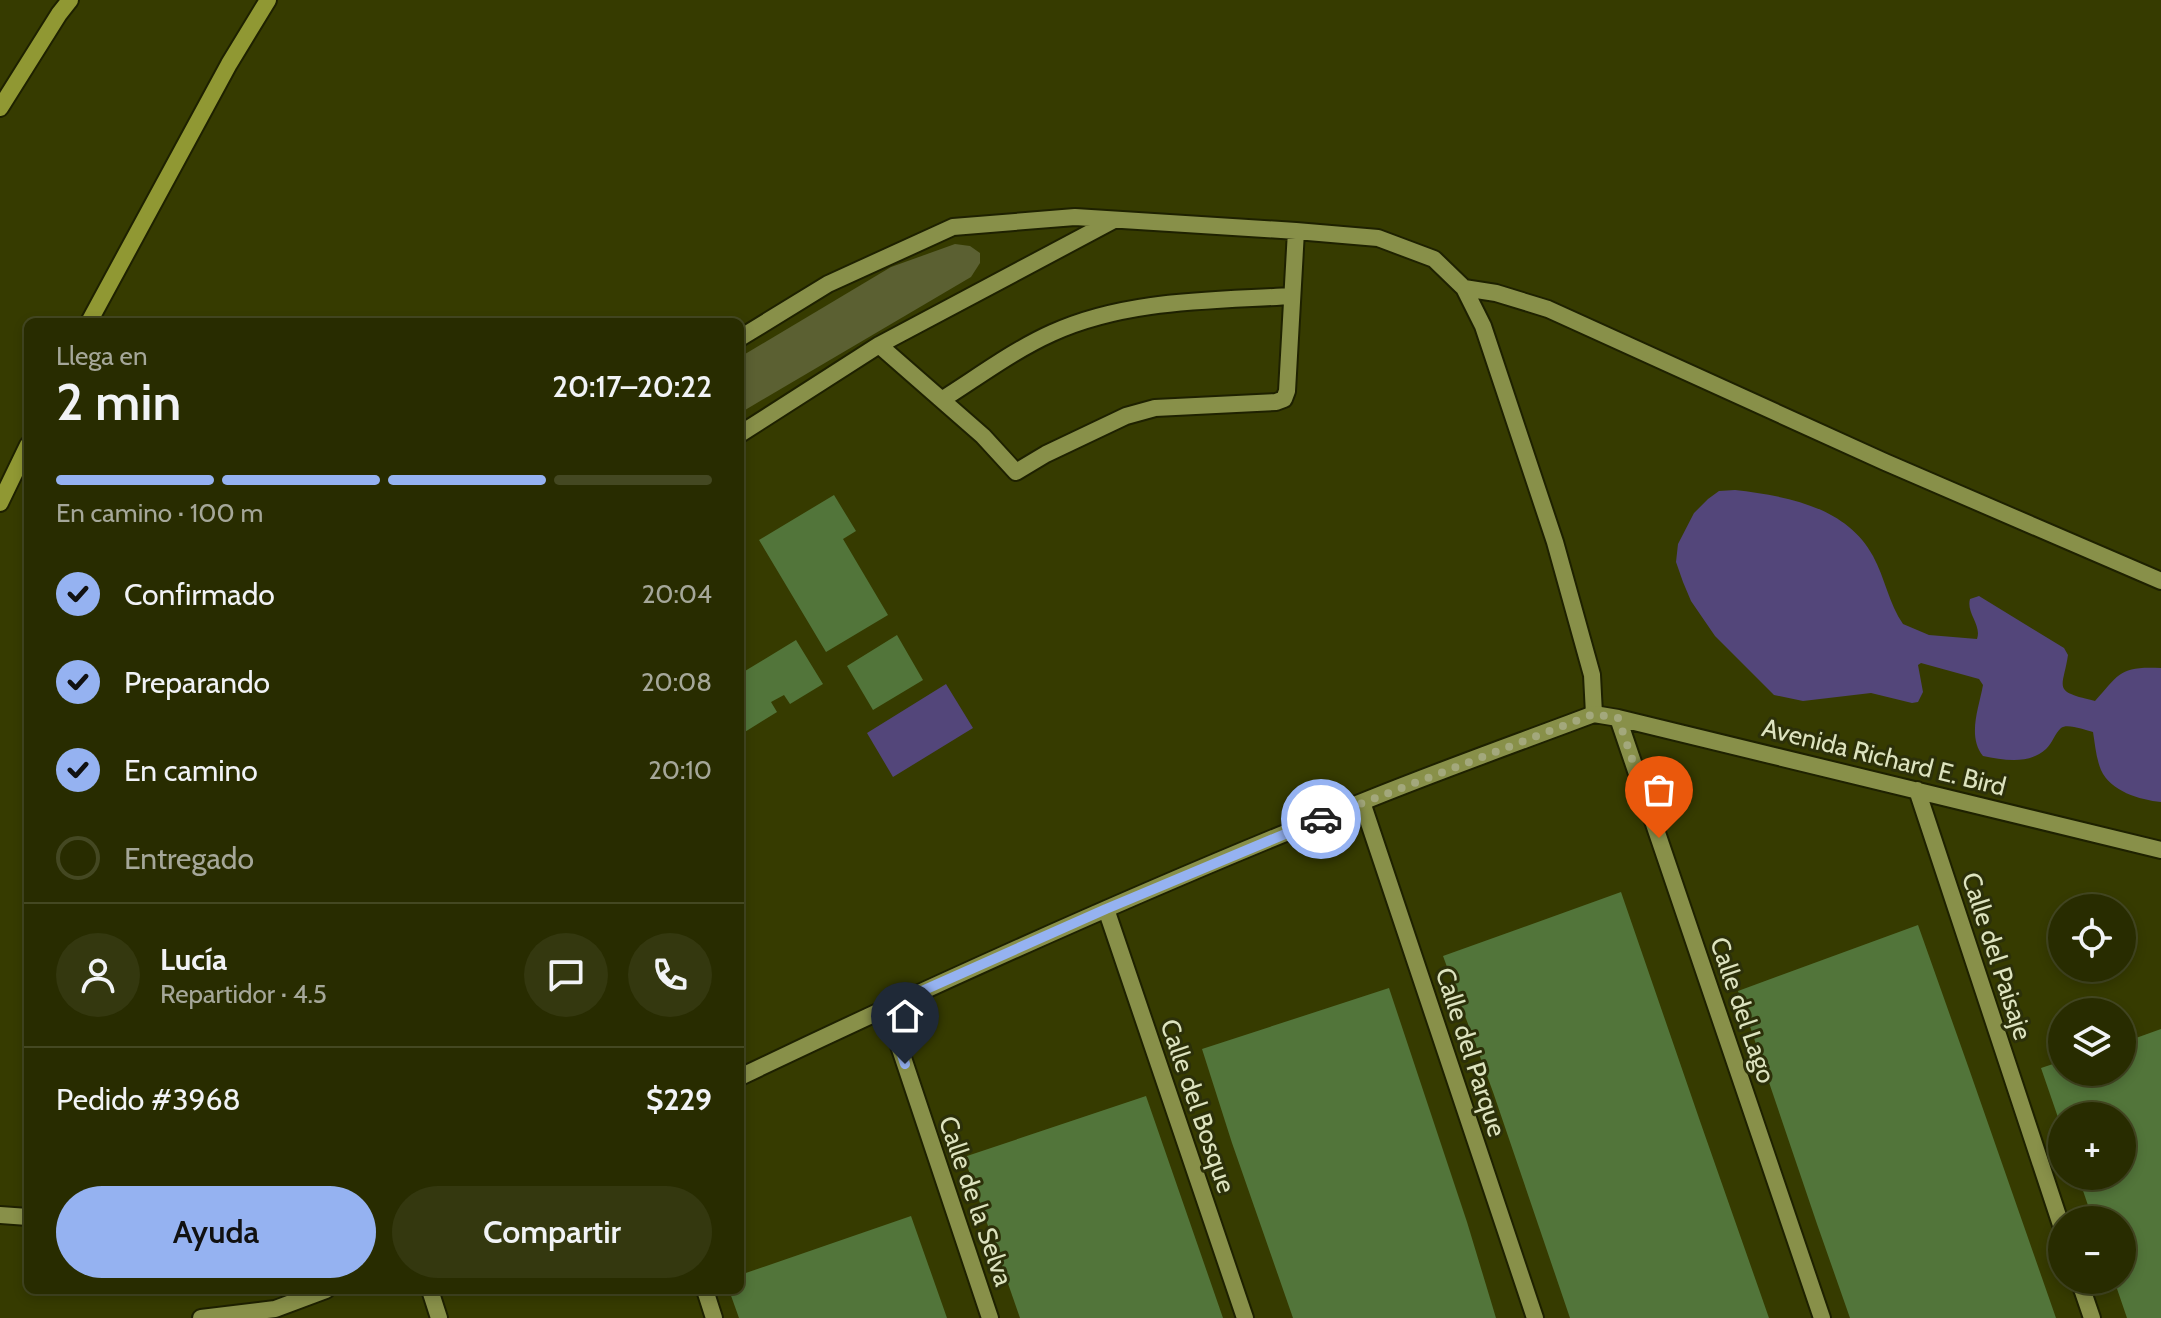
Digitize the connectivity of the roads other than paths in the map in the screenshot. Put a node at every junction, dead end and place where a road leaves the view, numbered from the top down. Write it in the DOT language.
graph roads {
  1 [pos="70,0"];
  2 [pos="268,0"];
  3 [pos="0,108"];
  4 [pos="1115,219"];
  5 [pos="1296,231"];
  6 [pos="1464,288"];
  7 [pos="1292,296"];
  8 [pos="91,318"];
  9 [pos="744,336"];
  10 [pos="879,345"];
  11 [pos="943,399"];
  12 [pos="744,431"];
  13 [pos="24,453"];
  14 [pos="0,503"];
  15 [pos="2161,581"];
  16 [pos="1594,714"];
  17 [pos="1618,718"];
  18 [pos="1917,790"];
  19 [pos="1362,802"];
  20 [pos="2161,850"];
  21 [pos="1106,909"];
  22 [pos="886,1007"];
  23 [pos="744,1075"];
  24 [pos="2055,1206"];
  25 [pos="0,1215"];
  26 [pos="24,1217"];
  27 [pos="315,1294"];
  28 [pos="431,1294"];
  29 [pos="706,1294"];
  30 [pos="2084,1294"];
  31 [pos="201,1318"];
  32 [pos="439,1318"];
  33 [pos="714,1318"];
  34 [pos="990,1318"];
  35 [pos="1245,1318"];
  36 [pos="1535,1318"];
  37 [pos="1822,1318"];
  38 [pos="2092,1318"];
  1 -- 3 [label="main road"];
  2 -- 8 [label="main road"];
  4 -- 5 [label="street"];
  4 -- 9 [label="street"];
  4 -- 10 [label="street"];
  5 -- 6 [label="street"];
  5 -- 7 [label="street"];
  6 -- 15 [label="street"];
  6 -- 16 [label="street"];
  7 -- 11 [label="street"];
  7 -- 11 [label="street"];
  10 -- 11 [label="street"];
  10 -- 12 [label="street"];
  13 -- 14 [label="main road"];
  16 -- 17 [label="street, Avenida Richard E. Bird"];
  16 -- 19 [label="street"];
  17 -- 18 [label="street, Avenida Richard E. Bird"];
  17 -- 37 [label="street, Calle del Lago"];
  18 -- 20 [label="street, Avenida Richard E. Bird"];
  18 -- 24 [label="street, Calle del Paisaje"];
  19 -- 21 [label="street"];
  19 -- 36 [label="street, Calle del Parque"];
  21 -- 22 [label="street"];
  21 -- 35 [label="street, Calle del Bosque"];
  22 -- 23 [label="street"];
  22 -- 34 [label="street, Calle de la Selva"];
  25 -- 26 [label="street"];
  27 -- 31 [label="street"];
  28 -- 32 [label="street"];
  29 -- 33 [label="street"];
  30 -- 38 [label="street"];
}
